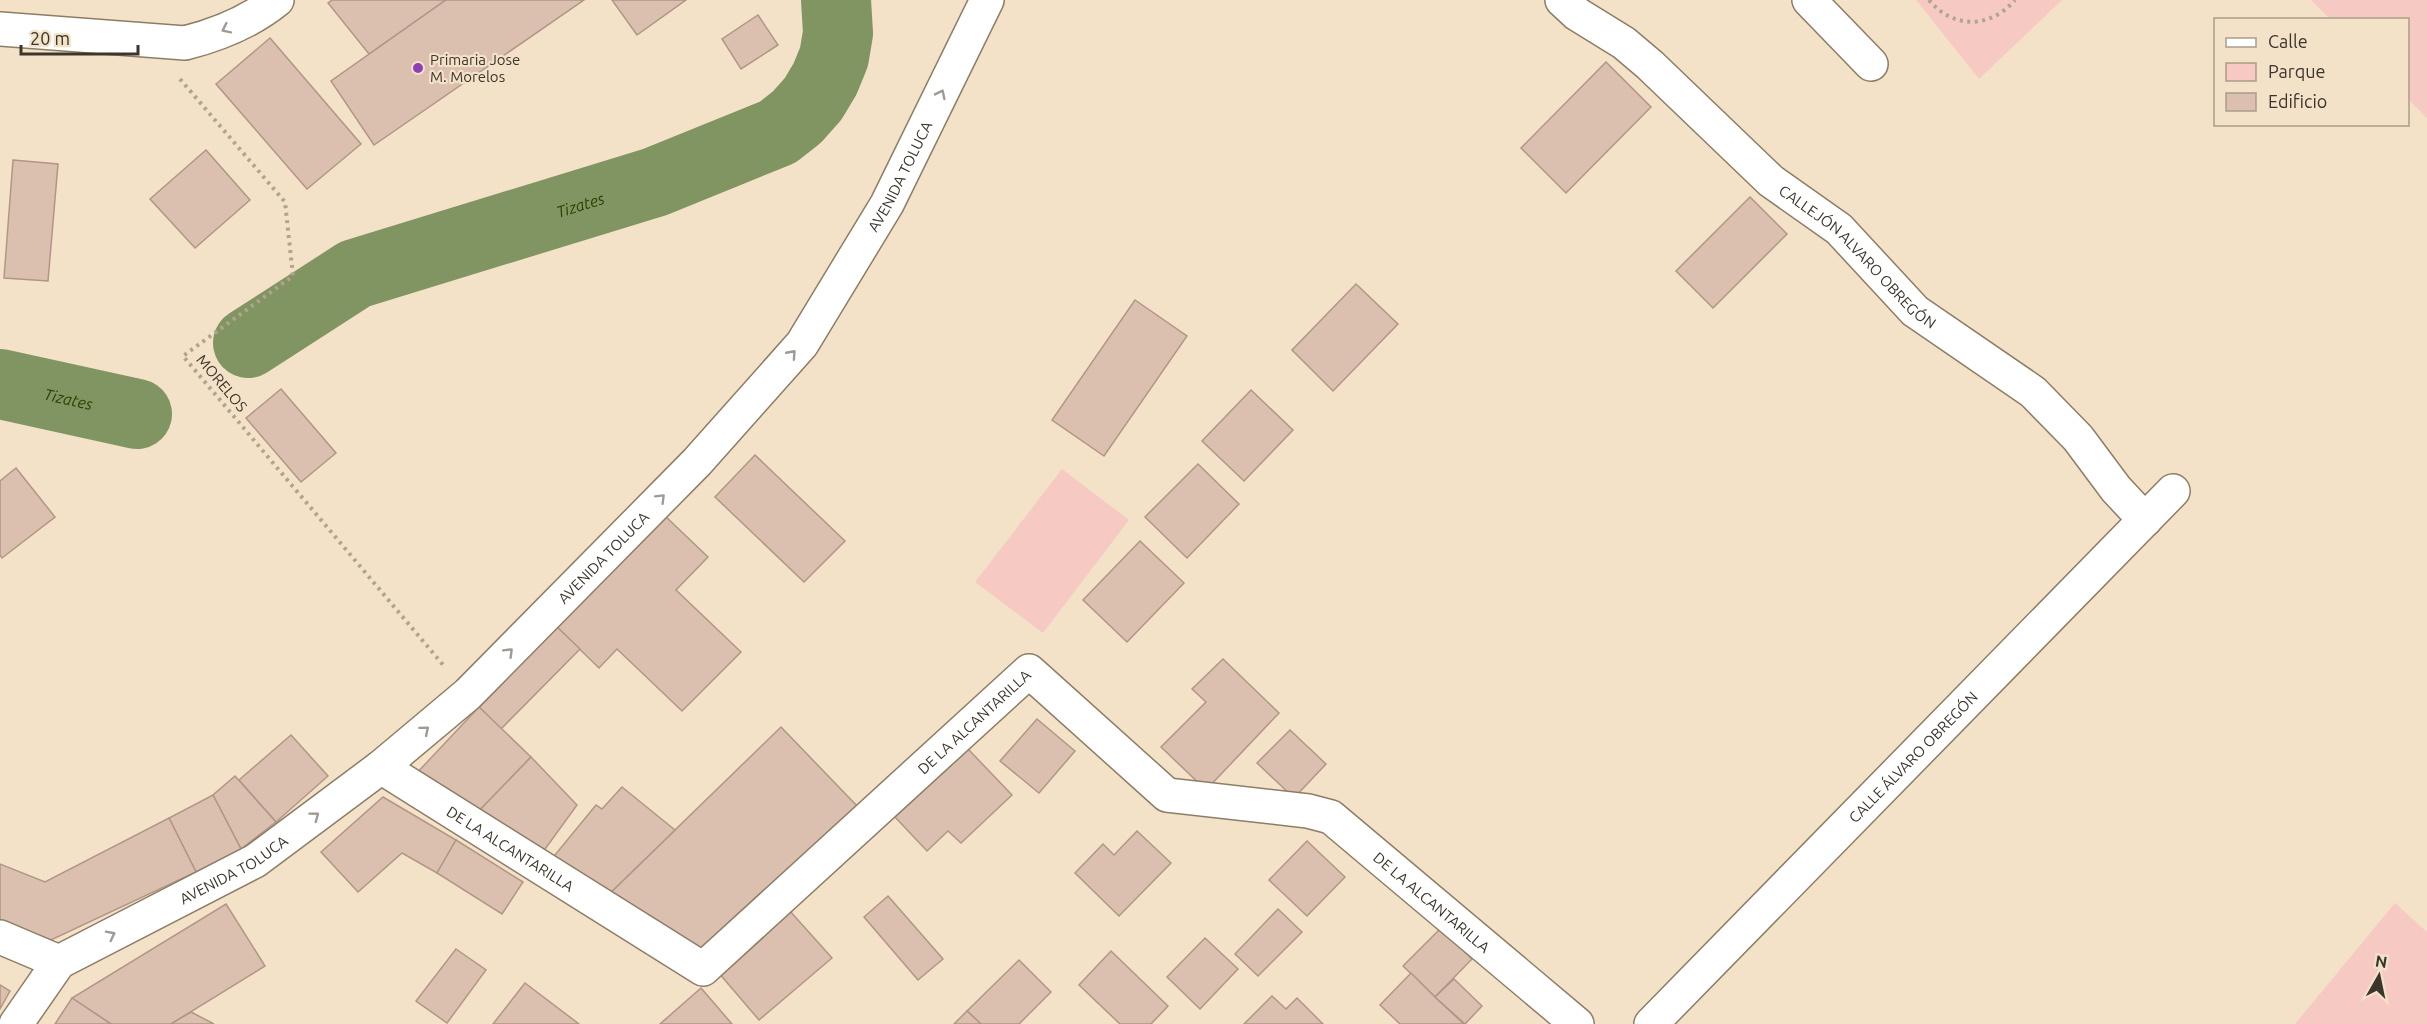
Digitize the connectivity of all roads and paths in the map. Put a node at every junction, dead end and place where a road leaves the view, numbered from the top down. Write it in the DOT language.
graph roads {
  1 [pos="277,0"];
  2 [pos="987,0"];
  3 [pos="1562,0"];
  4 [pos="1809,0"];
  5 [pos="1929,0"];
  6 [pos="2015,0"];
  7 [pos="0,29"];
  8 [pos="148,41"];
  9 [pos="1871,64"];
  10 [pos="2173,491"];
  11 [pos="2145,520"];
  12 [pos="468,694"];
  13 [pos="381,767"];
  14 [pos="0,937"];
  15 [pos="58,962"];
  16 [pos="16,1024"];
  17 [pos="1577,1024"];
  18 [pos="1651,1024"];
  1 -- 8 [label="street, one-way"];
  12 -- 2 [label="street, AVENIDA TOLUCA, one-way"];
  3 -- 11 [label="street, CALLEJÓN ALVARO OBREGÓN"];
  4 -- 9 [label="street"];
  5 -- 6 [label="path"];
  7 -- 8 [label="street"];
  8 -- 12 [label="path, MORELOS"];
  10 -- 11 [label="street, CALLE ÁLVARO OBREGÓN"];
  11 -- 18 [label="street, CALLE ÁLVARO OBREGÓN"];
  13 -- 12 [label="street, AVENIDA TOLUCA, one-way"];
  15 -- 13 [label="street, AVENIDA TOLUCA, one-way"];
  13 -- 17 [label="street, DE LA ALCANTARILLA"];
  14 -- 15 [label="street"];
  15 -- 16 [label="street"];
}
